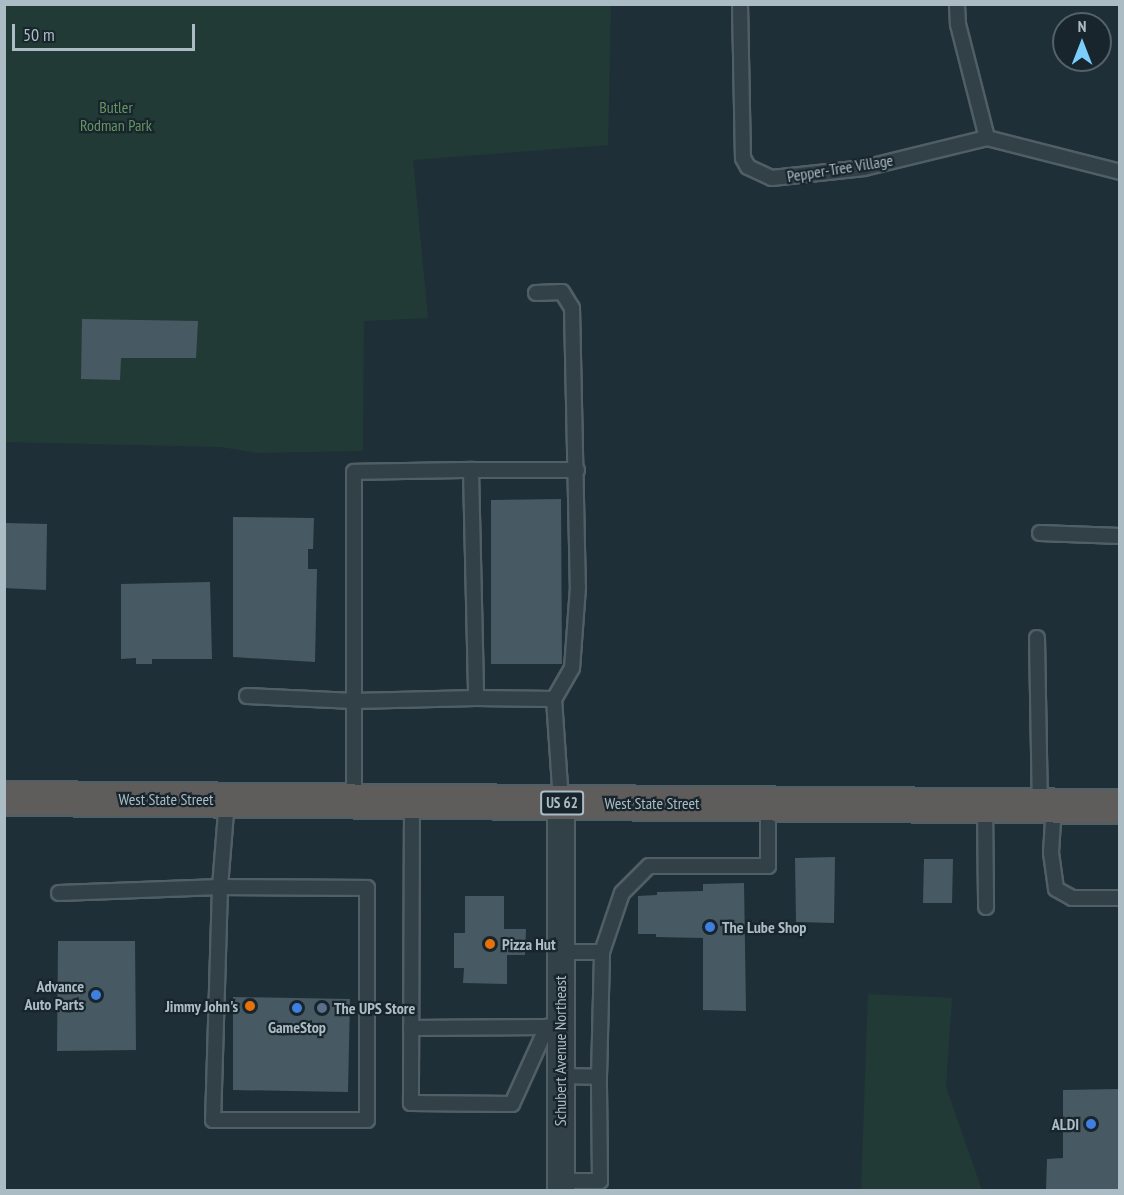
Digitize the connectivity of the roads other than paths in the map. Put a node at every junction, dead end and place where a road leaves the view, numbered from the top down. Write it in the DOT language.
graph roads {
  1 [pos="740,4"];
  2 [pos="957,4"];
  3 [pos="987,138"];
  4 [pos="1119,172"];
  5 [pos="536,293"];
  6 [pos="471,470"];
  7 [pos="577,470"];
  8 [pos="1040,533"];
  9 [pos="1119,536"];
  10 [pos="1037,638"];
  11 [pos="247,696"];
  12 [pos="476,698"];
  13 [pos="554,699"];
  14 [pos="354,701"];
  15 [pos="4,798"];
  16 [pos="227,800"];
  17 [pos="354,801"];
  18 [pos="412,801"];
  19 [pos="561,803"];
  20 [pos="768,804"];
  21 [pos="985,805"];
  22 [pos="1047,805"];
  23 [pos="1119,806"];
  24 [pos="220,887"];
  25 [pos="59,893"];
  26 [pos="1119,898"];
  27 [pos="986,907"];
  28 [pos="560,952"];
  29 [pos="602,952"];
  30 [pos="553,1027"];
  31 [pos="411,1028"];
  32 [pos="560,1076"];
  33 [pos="599,1077"];
  34 [pos="561,1186"];
  1 -- 3 [label="lane, Pepper-Tree Village"];
  2 -- 3 [label="lane"];
  3 -- 4 [label="lane, Pepper-Tree Village"];
  5 -- 7 [label="lane"];
  6 -- 7 [label="lane"];
  6 -- 12 [label="lane"];
  6 -- 14 [label="lane"];
  7 -- 13 [label="lane"];
  8 -- 9 [label="lane"];
  10 -- 22 [label="lane"];
  11 -- 14 [label="lane"];
  12 -- 13 [label="lane"];
  12 -- 14 [label="lane"];
  13 -- 19 [label="lane"];
  14 -- 17 [label="lane"];
  15 -- 16 [label="highway, West State Street / US 62"];
  16 -- 17 [label="highway, West State Street / US 62"];
  16 -- 24 [label="lane"];
  17 -- 18 [label="highway, West State Street / US 62"];
  18 -- 19 [label="highway, West State Street / US 62"];
  18 -- 31 [label="lane"];
  19 -- 20 [label="highway, West State Street / US 62"];
  19 -- 28 [label="street, Schubert Avenue Northeast"];
  20 -- 21 [label="highway, West State Street / US 62"];
  20 -- 29 [label="lane"];
  21 -- 22 [label="highway, West State Street / US 62"];
  21 -- 27 [label="lane"];
  22 -- 23 [label="highway, West State Street / US 62"];
  22 -- 26 [label="lane"];
  24 -- 24 [label="lane"];
  24 -- 25 [label="lane"];
  28 -- 29 [label="lane"];
  28 -- 30 [label="street, Schubert Avenue Northeast"];
  29 -- 33 [label="lane"];
  30 -- 31 [label="lane"];
  30 -- 31 [label="lane"];
  30 -- 32 [label="street, Schubert Avenue Northeast"];
  32 -- 33 [label="lane"];
  32 -- 34 [label="street, Schubert Avenue Northeast"];
  33 -- 34 [label="lane"];
}
